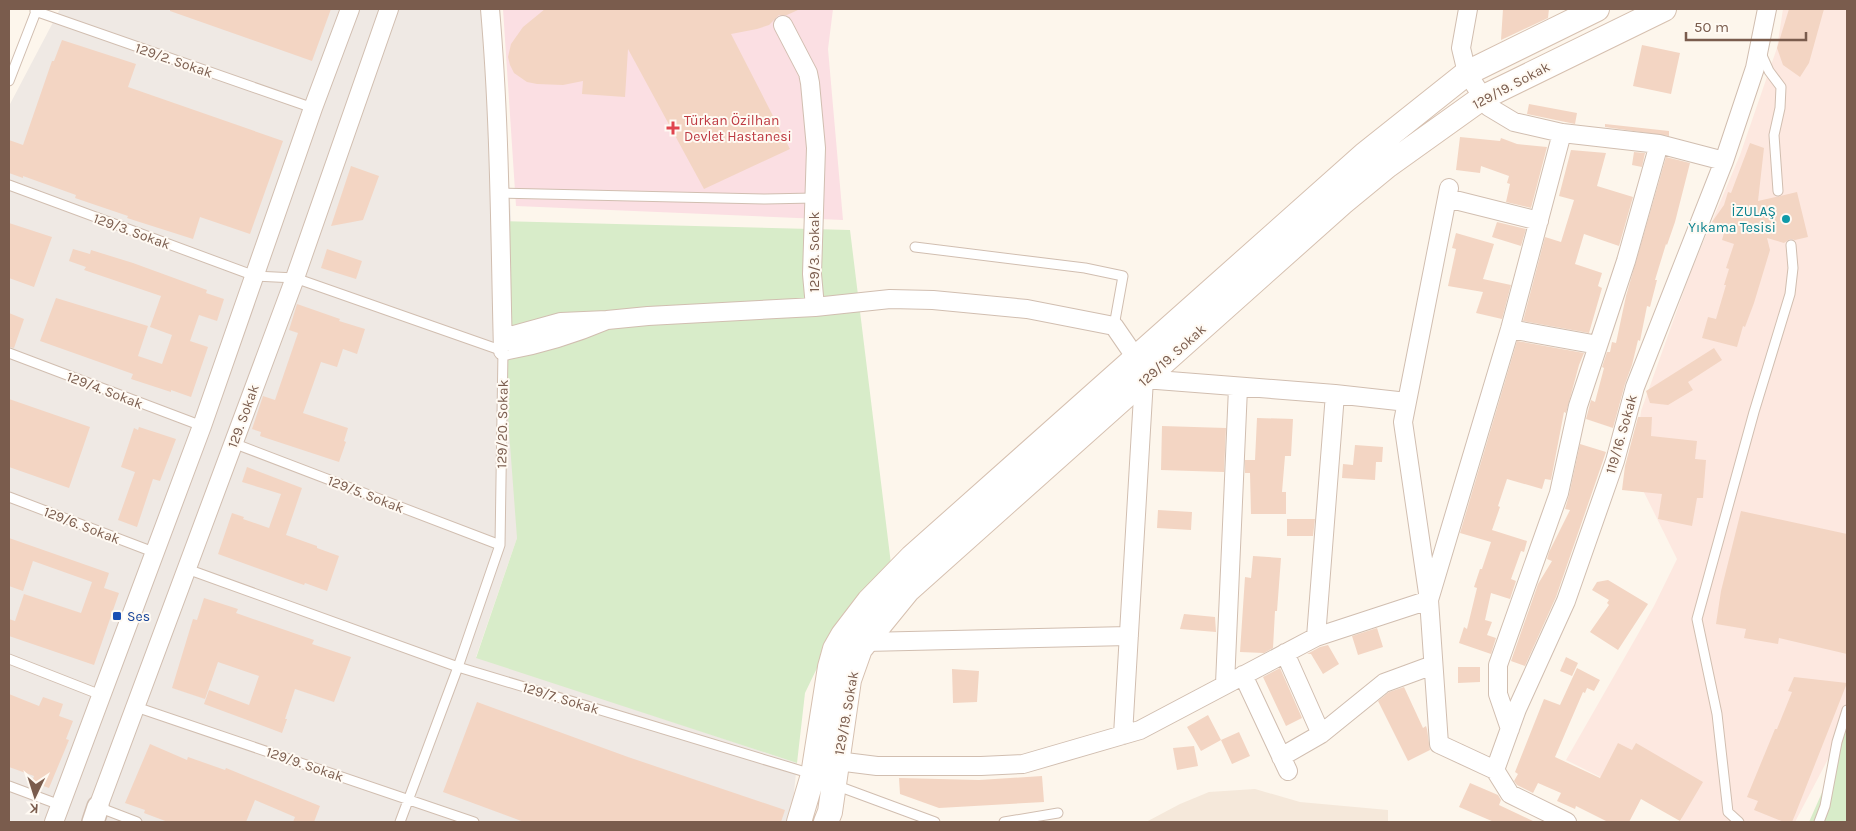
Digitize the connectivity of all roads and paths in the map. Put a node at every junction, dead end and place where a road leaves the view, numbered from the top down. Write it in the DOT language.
graph roads {
  1 [pos="350,9"];
  2 [pos="389,9"];
  3 [pos="490,9"];
  4 [pos="1468,9"];
  5 [pos="1597,9"];
  6 [pos="1664,9"];
  7 [pos="1767,9"];
  8 [pos="36,10"];
  9 [pos="783,26"];
  10 [pos="1759,48"];
  11 [pos="1467,73"];
  12 [pos="9,81"];
  13 [pos="1482,98"];
  14 [pos="313,108"];
  15 [pos="1562,133"];
  16 [pos="1659,144"];
  17 [pos="1724,161"];
  18 [pos="9,185"];
  19 [pos="1778,191"];
  20 [pos="500,193"];
  21 [pos="814,198"];
  22 [pos="1539,221"];
  23 [pos="1791,246"];
  24 [pos="915,247"];
  25 [pos="255,276"];
  26 [pos="295,278"];
  27 [pos="815,308"];
  28 [pos="1114,326"];
  29 [pos="1510,329"];
  30 [pos="503,344"];
  31 [pos="1598,345"];
  32 [pos="9,353"];
  33 [pos="1140,369"];
  34 [pos="1238,388"];
  35 [pos="1335,394"];
  36 [pos="1407,402"];
  37 [pos="202,426"];
  38 [pos="233,443"];
  39 [pos="9,497"];
  40 [pos="500,545"];
  41 [pos="156,553"];
  42 [pos="187,569"];
  43 [pos="1429,600"];
  44 [pos="1129,636"];
  45 [pos="1316,637"];
  46 [pos="865,642"];
  47 [pos="1285,653"];
  48 [pos="9,659"];
  49 [pos="1434,665"];
  50 [pos="458,667"];
  51 [pos="1243,675"];
  52 [pos="1225,684"];
  53 [pos="101,695"];
  54 [pos="136,708"];
  55 [pos="1847,710"];
  56 [pos="1510,729"];
  57 [pos="1321,734"];
  58 [pos="1123,735"];
  59 [pos="1495,770"];
  60 [pos="826,776"];
  61 [pos="9,786"];
  62 [pos="408,799"];
  63 [pos="60,805"];
  64 [pos="1058,813"];
  65 [pos="96,815"];
  66 [pos="54,822"];
  67 [pos="138,822"];
  68 [pos="400,822"];
  69 [pos="474,822"];
  70 [pos="799,822"];
  71 [pos="826,822"];
  72 [pos="935,822"];
  73 [pos="1004,822"];
  74 [pos="1567,822"];
  75 [pos="1739,822"];
  76 [pos="1819,822"];
  1 -- 14 [label="street"];
  2 -- 26 [label="street, 129. Sokak"];
  3 -- 20 [label="street, 129/20. Sokak"];
  4 -- 11 [label="street"];
  5 -- 11 [label="main road, 129/19. Sokak"];
  6 -- 13 [label="main road, 129/19. Sokak"];
  7 -- 10 [label="street, 119/16. Sokak"];
  8 -- 12 [label="lane"];
  8 -- 14 [label="lane, 129/2. Sokak"];
  9 -- 21 [label="street, 129/3. Sokak"];
  10 -- 17 [label="street, 119/16. Sokak"];
  10 -- 19 [label="lane"];
  11 -- 13 [label="street"];
  11 -- 33 [label="main road, 129/19. Sokak"];
  13 -- 15 [label="street"];
  13 -- 33 [label="main road, 129/19. Sokak"];
  14 -- 25 [label="street"];
  15 -- 16 [label="street"];
  15 -- 22 [label="street"];
  16 -- 17 [label="street"];
  16 -- 31 [label="street"];
  17 -- 56 [label="street, 119/16. Sokak"];
  18 -- 25 [label="lane, 129/3. Sokak"];
  20 -- 21 [label="lane"];
  20 -- 30 [label="street, 129/20. Sokak"];
  21 -- 27 [label="street, 129/3. Sokak"];
  22 -- 29 [label="street"];
  22 -- 36 [label="street"];
  23 -- 75 [label="lane"];
  24 -- 28 [label="lane"];
  25 -- 26 [label="lane"];
  25 -- 37 [label="street"];
  26 -- 30 [label="lane"];
  26 -- 38 [label="street, 129. Sokak"];
  27 -- 28 [label="street"];
  27 -- 30 [label="street, 129/3. Sokak"];
  28 -- 33 [label="street"];
  29 -- 31 [label="street"];
  29 -- 43 [label="street"];
  30 -- 40 [label="lane, 129/20. Sokak"];
  31 -- 56 [label="street"];
  32 -- 37 [label="lane, 129/4. Sokak"];
  33 -- 34 [label="street"];
  33 -- 44 [label="street"];
  33 -- 46 [label="main road, 129/19. Sokak"];
  33 -- 60 [label="main road, 129/19. Sokak"];
  34 -- 35 [label="street"];
  34 -- 52 [label="street"];
  35 -- 36 [label="street"];
  35 -- 45 [label="street"];
  36 -- 43 [label="street"];
  37 -- 41 [label="street"];
  38 -- 40 [label="lane, 129/5. Sokak"];
  38 -- 42 [label="street, 129. Sokak"];
  39 -- 41 [label="lane, 129/6. Sokak"];
  40 -- 50 [label="lane, 129/20. Sokak"];
  41 -- 53 [label="street"];
  42 -- 50 [label="lane, 129/7. Sokak"];
  42 -- 54 [label="street, 129. Sokak"];
  43 -- 45 [label="street"];
  43 -- 49 [label="street"];
  44 -- 46 [label="street"];
  44 -- 58 [label="street"];
  45 -- 47 [label="street"];
  46 -- 60 [label="main road, 129/19. Sokak"];
  47 -- 51 [label="street"];
  47 -- 57 [label="street"];
  48 -- 53 [label="lane"];
  49 -- 57 [label="street"];
  49 -- 59 [label="street"];
  50 -- 60 [label="lane, 129/7. Sokak"];
  50 -- 62 [label="lane, 129/20. Sokak"];
  51 -- 52 [label="street"];
  51 -- 57 [label="street"];
  52 -- 58 [label="street"];
  53 -- 63 [label="street"];
  54 -- 62 [label="lane, 129/9. Sokak"];
  54 -- 65 [label="street, 129. Sokak"];
  55 -- 76 [label="lane"];
  56 -- 59 [label="street, 119/16. Sokak"];
  58 -- 60 [label="street"];
  59 -- 74 [label="street"];
  60 -- 70 [label="main road, 129/19. Sokak"];
  60 -- 71 [label="main road, 129/19. Sokak"];
  60 -- 72 [label="lane, 129/7. Sokak"];
  61 -- 63 [label="lane"];
  62 -- 68 [label="lane, 129/20. Sokak"];
  62 -- 69 [label="lane, 129/9. Sokak"];
  63 -- 66 [label="street"];
  64 -- 73 [label="lane"];
  65 -- 67 [label="lane"];
}
